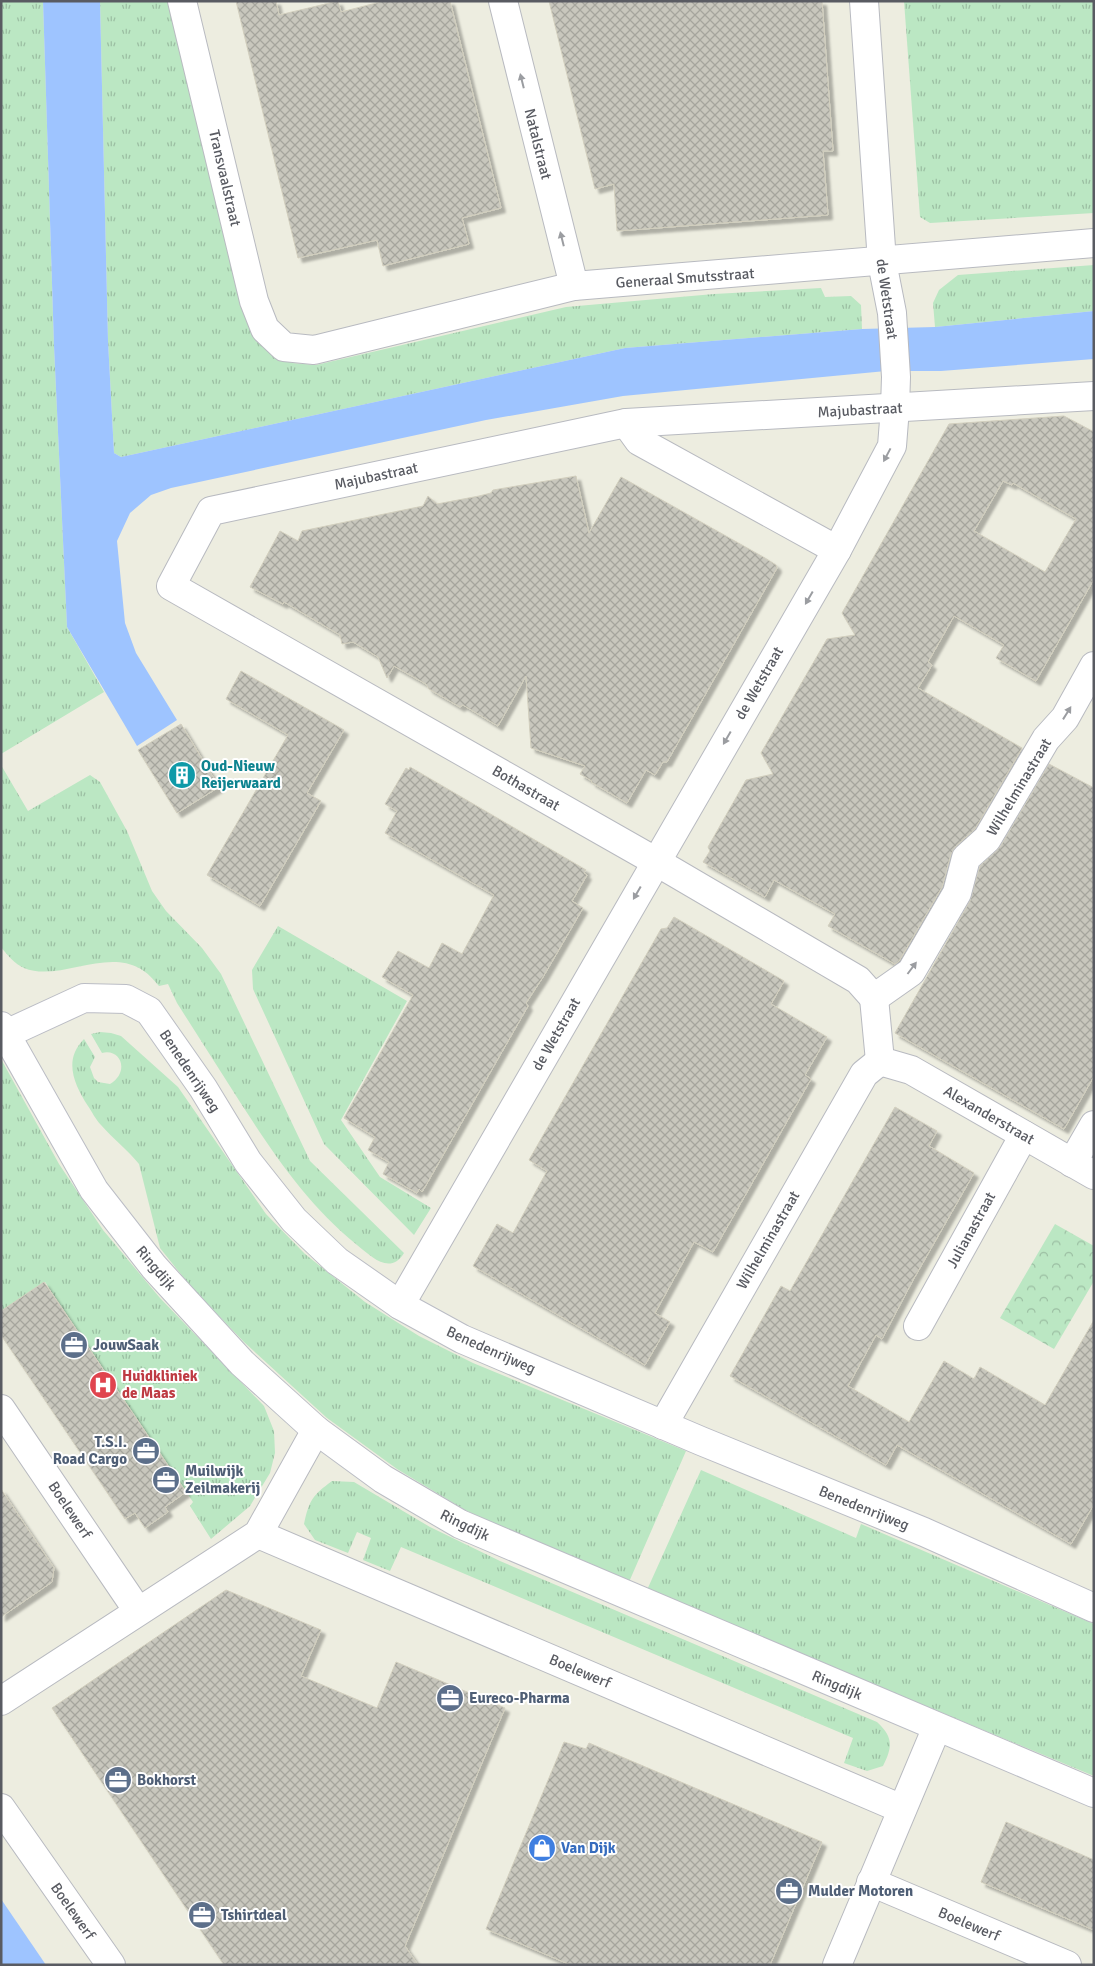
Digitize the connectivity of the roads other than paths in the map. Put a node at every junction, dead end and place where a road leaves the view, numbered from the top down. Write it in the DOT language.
graph roads {
  1 [pos="182,1"];
  2 [pos="503,1"];
  3 [pos="864,1"];
  4 [pos="1094,244"];
  5 [pos="882,262"];
  6 [pos="574,286"];
  7 [pos="284,347"];
  8 [pos="1094,396"];
  9 [pos="895,408"];
  10 [pos="626,423"];
  11 [pos="837,550"];
  12 [pos="171,586"];
  13 [pos="1094,666"];
  14 [pos="655,861"];
  15 [pos="874,998"];
  16 [pos="4,1030"];
  17 [pos="880,1061"];
  18 [pos="1094,1125"];
  19 [pos="1024,1135"];
  20 [pos="1083,1169"];
  21 [pos="400,1305"];
  22 [pos="918,1326"];
  23 [pos="1,1409"];
  24 [pos="663,1425"];
  25 [pos="316,1430"];
  26 [pos="258,1534"];
  27 [pos="1091,1602"];
  28 [pos="138,1610"];
  29 [pos="1,1701"];
  30 [pos="937,1727"];
  31 [pos="1094,1793"];
  32 [pos="1,1808"];
  33 [pos="902,1809"];
  34 [pos="871,1882"];
  35 [pos="110,1965"];
  36 [pos="837,1965"];
  37 [pos="1067,1965"];
  1 -- 7 [label="street, Transvaalstraat"];
  6 -- 2 [label="street, Natalstraat, one-way"];
  3 -- 5 [label="street, de Wetstraat"];
  4 -- 5 [label="street, Generaal Smutsstraat"];
  5 -- 6 [label="street, Generaal Smutsstraat"];
  5 -- 9 [label="street, de Wetstraat"];
  6 -- 7 [label="street, Generaal Smutsstraat"];
  8 -- 9 [label="street, Majubastraat"];
  9 -- 10 [label="street, Majubastraat"];
  9 -- 11 [label="street, de Wetstraat, one-way"];
  10 -- 11 [label="street"];
  10 -- 12 [label="street, Majubastraat"];
  11 -- 14 [label="street, de Wetstraat, one-way"];
  12 -- 14 [label="street, Bothastraat"];
  15 -- 13 [label="street, Wilhelminastraat, one-way"];
  14 -- 15 [label="street, Bothastraat"];
  14 -- 21 [label="street, de Wetstraat, one-way"];
  15 -- 17 [label="street"];
  16 -- 21 [label="street, Benedenrijweg"];
  16 -- 25 [label="street, Ringdijk"];
  17 -- 19 [label="street, Alexanderstraat"];
  17 -- 24 [label="street, Wilhelminastraat"];
  18 -- 20 [label="street"];
  19 -- 20 [label="street, Alexanderstraat"];
  19 -- 22 [label="street, Julianastraat"];
  21 -- 24 [label="street, Benedenrijweg"];
  23 -- 28 [label="street, Boelewerf"];
  24 -- 27 [label="street, Benedenrijweg"];
  25 -- 26 [label="street"];
  25 -- 30 [label="street, Ringdijk"];
  26 -- 28 [label="street"];
  26 -- 33 [label="street, Boelewerf"];
  28 -- 29 [label="street"];
  30 -- 31 [label="street, Ringdijk"];
  30 -- 33 [label="street"];
  32 -- 35 [label="street, Boelewerf"];
  33 -- 34 [label="street"];
  34 -- 36 [label="street"];
  34 -- 37 [label="street, Boelewerf"];
}
